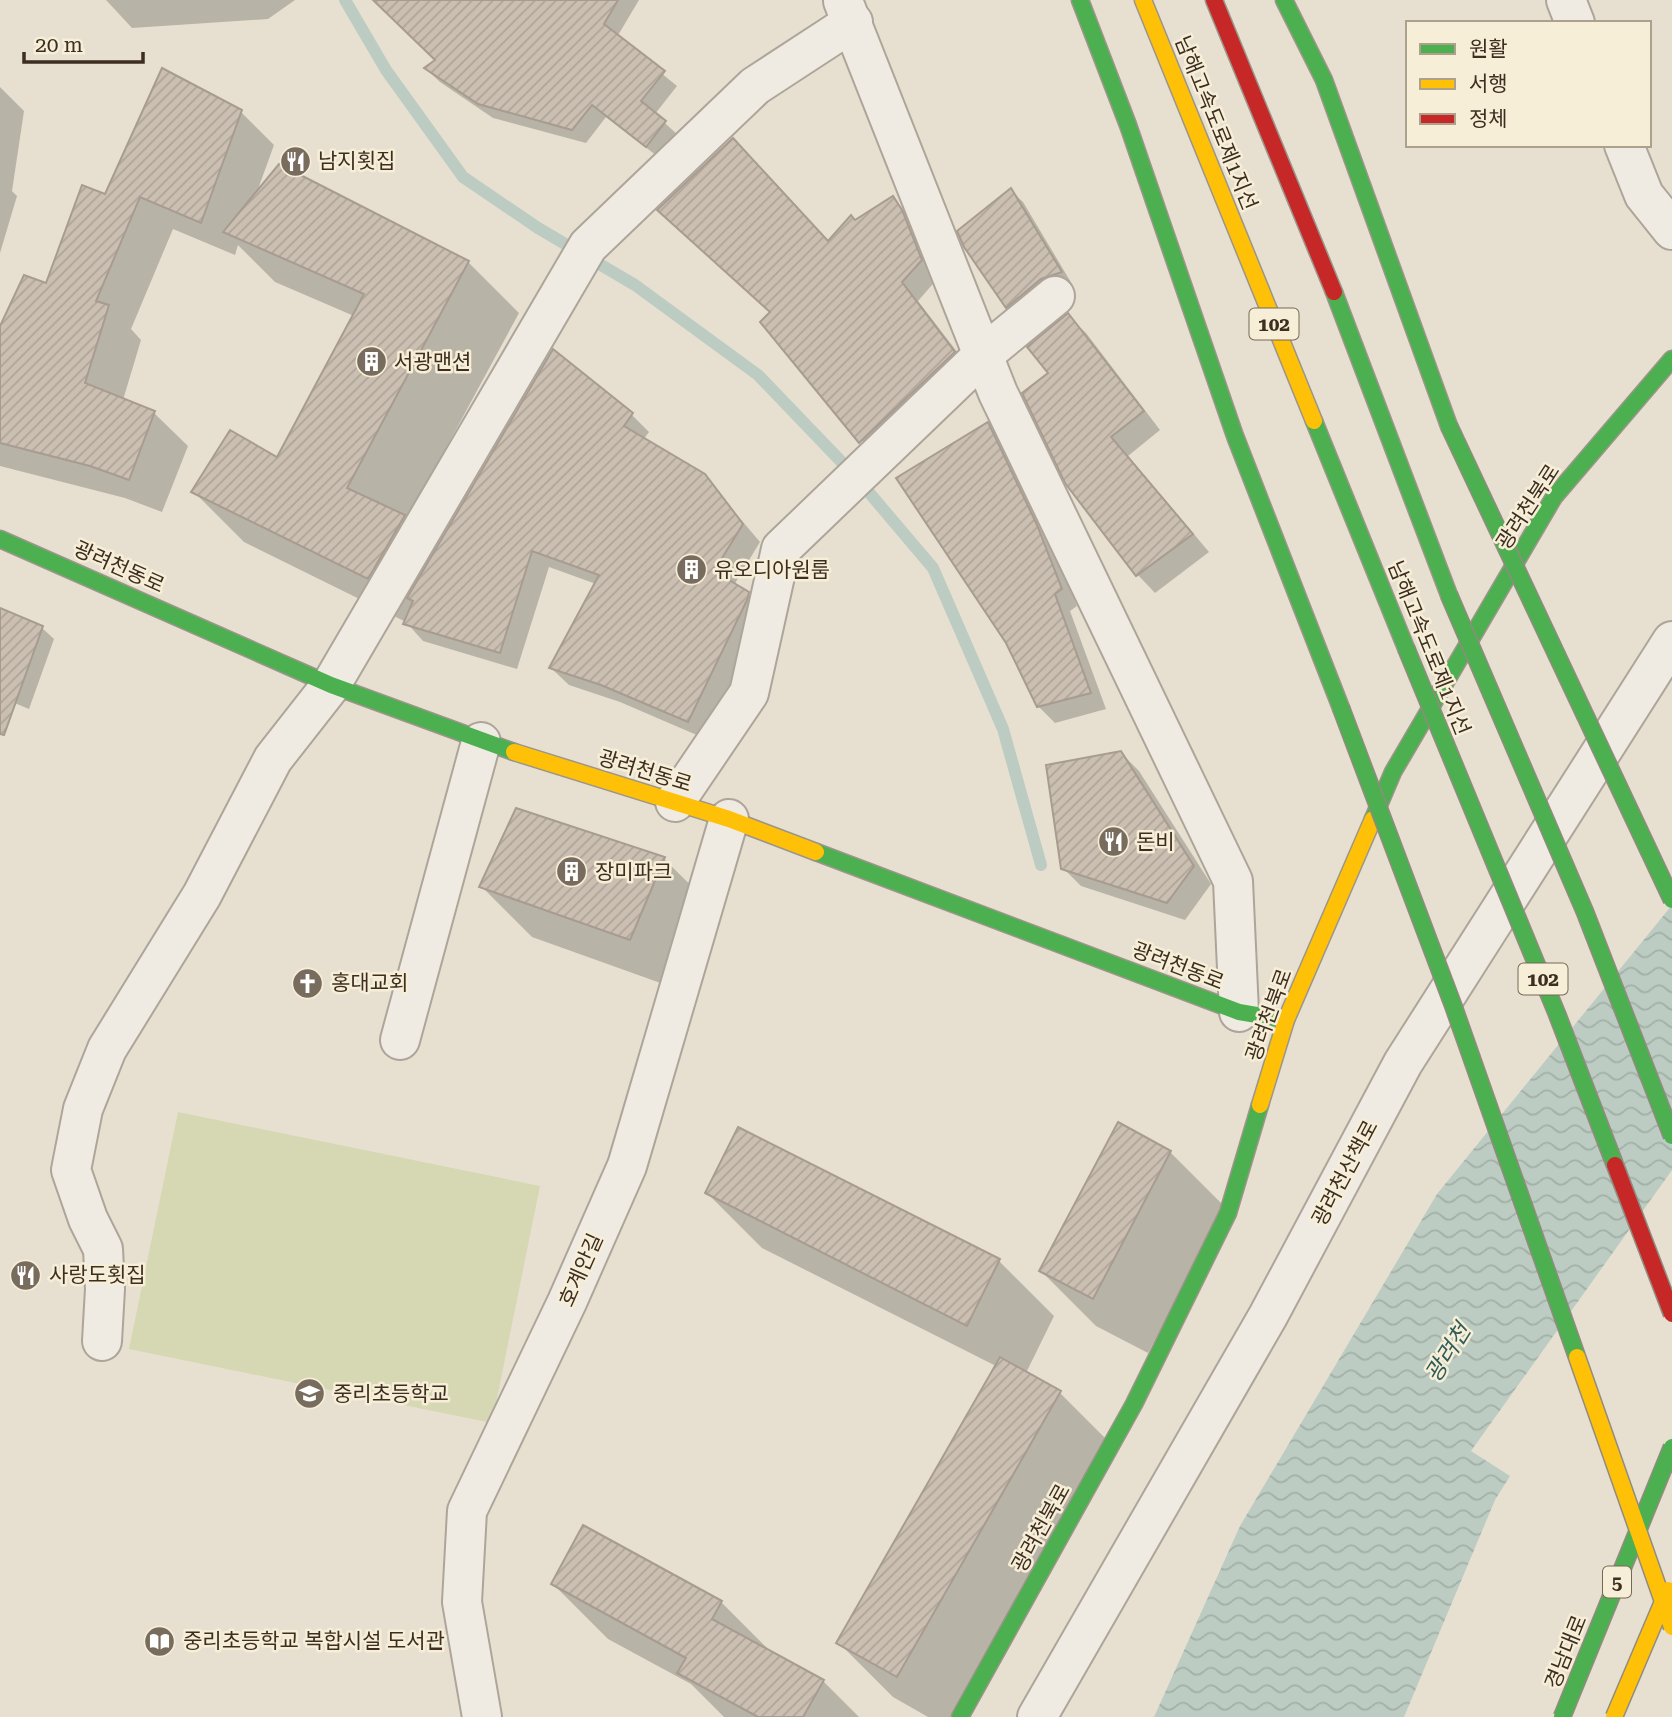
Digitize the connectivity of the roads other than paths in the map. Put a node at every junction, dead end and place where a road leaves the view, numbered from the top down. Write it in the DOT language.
graph roads {
  1 [pos="1080,0"];
  2 [pos="1143,0"];
  3 [pos="1214,0"];
  4 [pos="1284,0"];
  5 [pos="1566,0"];
  6 [pos="848,11"];
  7 [pos="1574,21"];
  8 [pos="1625,147"];
  9 [pos="1672,230"];
  10 [pos="1055,296"];
  11 [pos="983,355"];
  12 [pos="1672,359"];
  13 [pos="0,539"];
  14 [pos="1672,641"];
  15 [pos="331,685"];
  16 [pos="481,742"];
  17 [pos="676,802"];
  18 [pos="729,819"];
  19 [pos="1672,900"];
  20 [pos="1239,1012"];
  21 [pos="1286,1020"];
  22 [pos="400,1040"];
  23 [pos="1672,1136"];
  24 [pos="1672,1314"];
  25 [pos="102,1341"];
  26 [pos="1672,1447"];
  27 [pos="1672,1581"];
  28 [pos="1672,1627"];
  29 [pos="482,1717"];
  30 [pos="960,1717"];
  31 [pos="1037,1717"];
  32 [pos="1562,1717"];
  33 [pos="1614,1717"];
  1 -- 28 [label="main road, bridge"];
  2 -- 24 [label="main road, 남해고속도로제1지선 / 102, bridge"];
  3 -- 23 [label="main road, 남해고속도로제1지선, bridge"];
  4 -- 19 [label="main road, bridge"];
  5 -- 7 [label="street"];
  6 -- 11 [label="street"];
  6 -- 15 [label="street"];
  8 -- 9 [label="street"];
  10 -- 11 [label="street"];
  11 -- 17 [label="street"];
  11 -- 20 [label="street"];
  12 -- 21 [label="main road, 광려천북로"];
  13 -- 15 [label="main road, 광려천동로"];
  14 -- 31 [label="street, 광려천산책로"];
  15 -- 16 [label="main road, 광려천동로"];
  15 -- 25 [label="street"];
  16 -- 17 [label="main road, 광려천동로"];
  16 -- 22 [label="street"];
  17 -- 18 [label="main road, 광려천동로"];
  18 -- 20 [label="main road, 광려천동로"];
  18 -- 29 [label="street, 호계안길"];
  20 -- 21 [label="main road, 광려천동로"];
  21 -- 30 [label="main road, 광려천북로"];
  26 -- 32 [label="main road, 경남대로 / 5, bridge"];
  27 -- 33 [label="main road, 5, bridge"];
}
